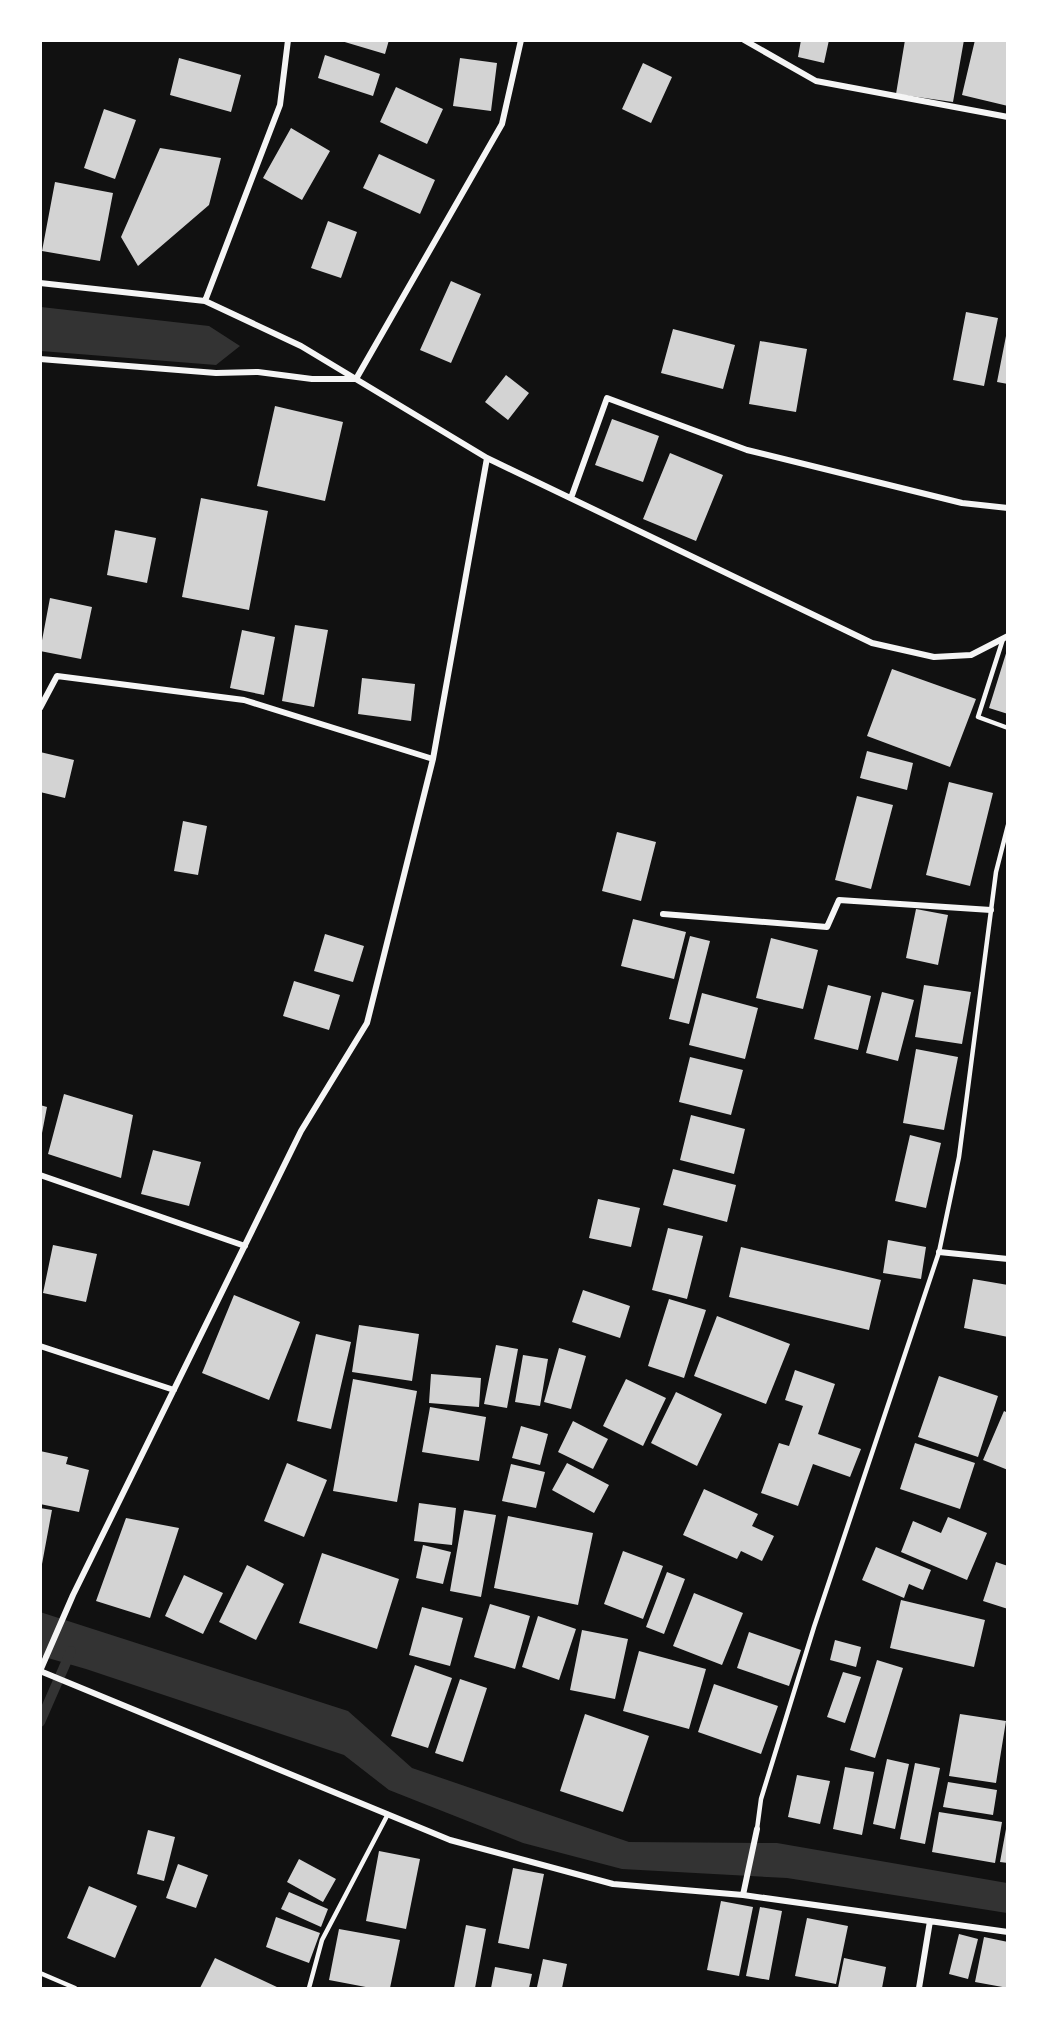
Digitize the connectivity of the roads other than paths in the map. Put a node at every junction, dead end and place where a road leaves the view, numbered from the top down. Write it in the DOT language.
graph roads {
  1 [pos="288,40"];
  2 [pos="521,40"];
  3 [pos="744,40"];
  4 [pos="1008,117"];
  5 [pos="40,283"];
  6 [pos="205,301"];
  7 [pos="40,359"];
  8 [pos="356,379"];
  9 [pos="487,458"];
  10 [pos="571,498"];
  11 [pos="1008,508"];
  12 [pos="1005,638"];
  13 [pos="40,708"];
  14 [pos="1008,728"];
  15 [pos="433,759"];
  16 [pos="1008,825"];
  17 [pos="991,910"];
  18 [pos="663,914"];
  19 [pos="40,1175"];
  20 [pos="245,1246"];
  21 [pos="939,1252"];
  22 [pos="1008,1259"];
  23 [pos="40,1346"];
  24 [pos="174,1390"];
  25 [pos="42,1671"];
  26 [pos="388,1814"];
  27 [pos="756,1829"];
  28 [pos="743,1895"];
  29 [pos="930,1921"];
  30 [pos="1008,1932"];
  31 [pos="40,1973"];
  32 [pos="75,1989"];
  33 [pos="309,1989"];
  34 [pos="919,1989"];
  1 -- 6 [label="street"];
  2 -- 8 [label="street"];
  3 -- 4 [label="street"];
  5 -- 6 [label="street"];
  6 -- 8 [label="street"];
  7 -- 8 [label="street"];
  8 -- 9 [label="street"];
  9 -- 10 [label="street"];
  9 -- 15 [label="street"];
  10 -- 11 [label="street"];
  10 -- 12 [label="street"];
  12 -- 14 [label="lane"];
  13 -- 15 [label="street"];
  15 -- 20 [label="street"];
  16 -- 17 [label="lane"];
  17 -- 18 [label="street"];
  17 -- 21 [label="lane"];
  19 -- 20 [label="street"];
  20 -- 24 [label="street"];
  21 -- 22 [label="street"];
  21 -- 27 [label="lane"];
  23 -- 24 [label="street"];
  24 -- 25 [label="street"];
  25 -- 26 [label="street"];
  26 -- 28 [label="street"];
  26 -- 33 [label="lane"];
  27 -- 28 [label="street"];
  28 -- 29 [label="street"];
  29 -- 30 [label="street"];
  29 -- 34 [label="street"];
  31 -- 32 [label="lane"];
}
